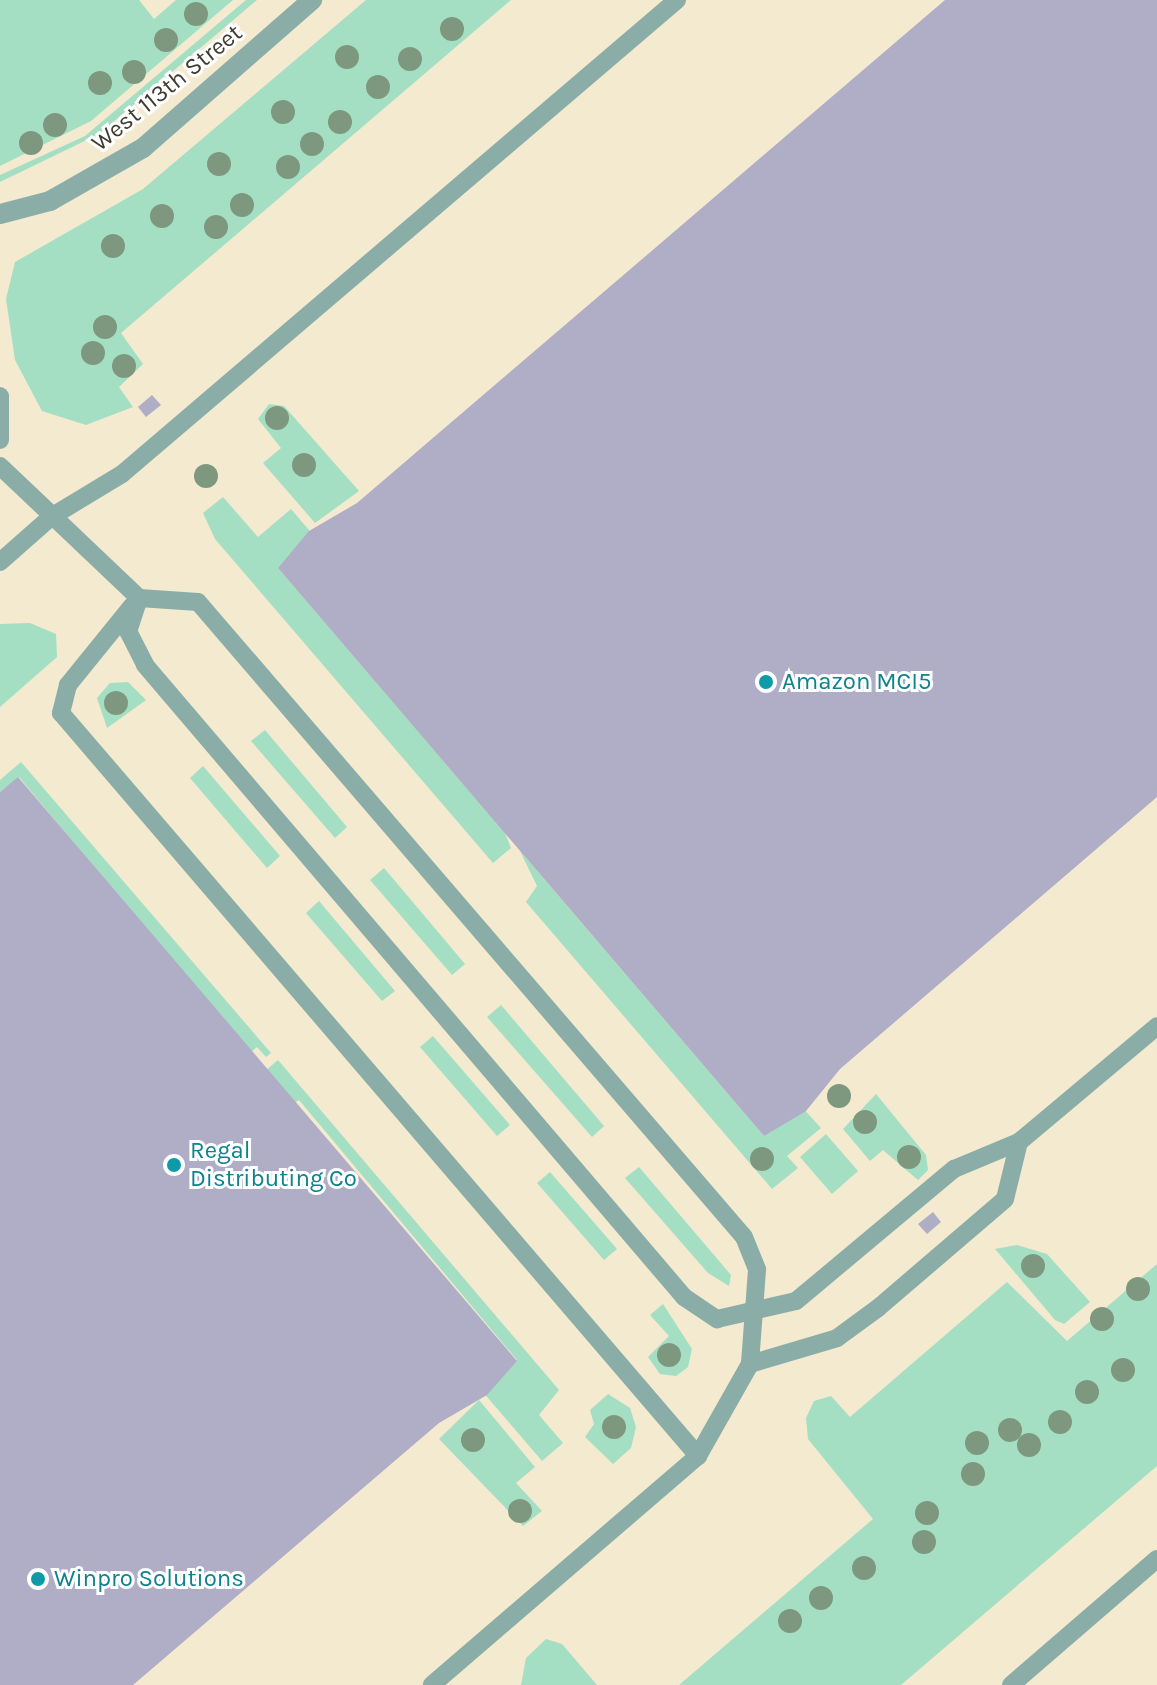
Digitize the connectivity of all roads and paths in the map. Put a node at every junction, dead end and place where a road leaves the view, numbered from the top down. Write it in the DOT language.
graph roads {
  1 [pos="312,0"];
  2 [pos="677,0"];
  3 [pos="0,214"];
  4 [pos="0,396"];
  5 [pos="0,440"];
  6 [pos="0,466"];
  7 [pos="51,517"];
  8 [pos="0,562"];
  9 [pos="139,598"];
  10 [pos="1157,1026"];
  11 [pos="1019,1142"];
  12 [pos="751,1314"];
  13 [pos="750,1364"];
  14 [pos="698,1456"];
  15 [pos="1157,1559"];
  16 [pos="432,1685"];
  17 [pos="1011,1685"];
  1 -- 3 [label="street, West 113th Street"];
  2 -- 7 [label="lane"];
  4 -- 5 [label="lane"];
  6 -- 7 [label="lane"];
  7 -- 8 [label="lane"];
  7 -- 9 [label="lane"];
  9 -- 12 [label="lane"];
  9 -- 12 [label="lane"];
  9 -- 14 [label="lane"];
  10 -- 11 [label="lane"];
  11 -- 12 [label="lane"];
  11 -- 13 [label="lane"];
  12 -- 13 [label="lane"];
  13 -- 14 [label="lane"];
  14 -- 16 [label="lane"];
  15 -- 17 [label="lane"];
}
